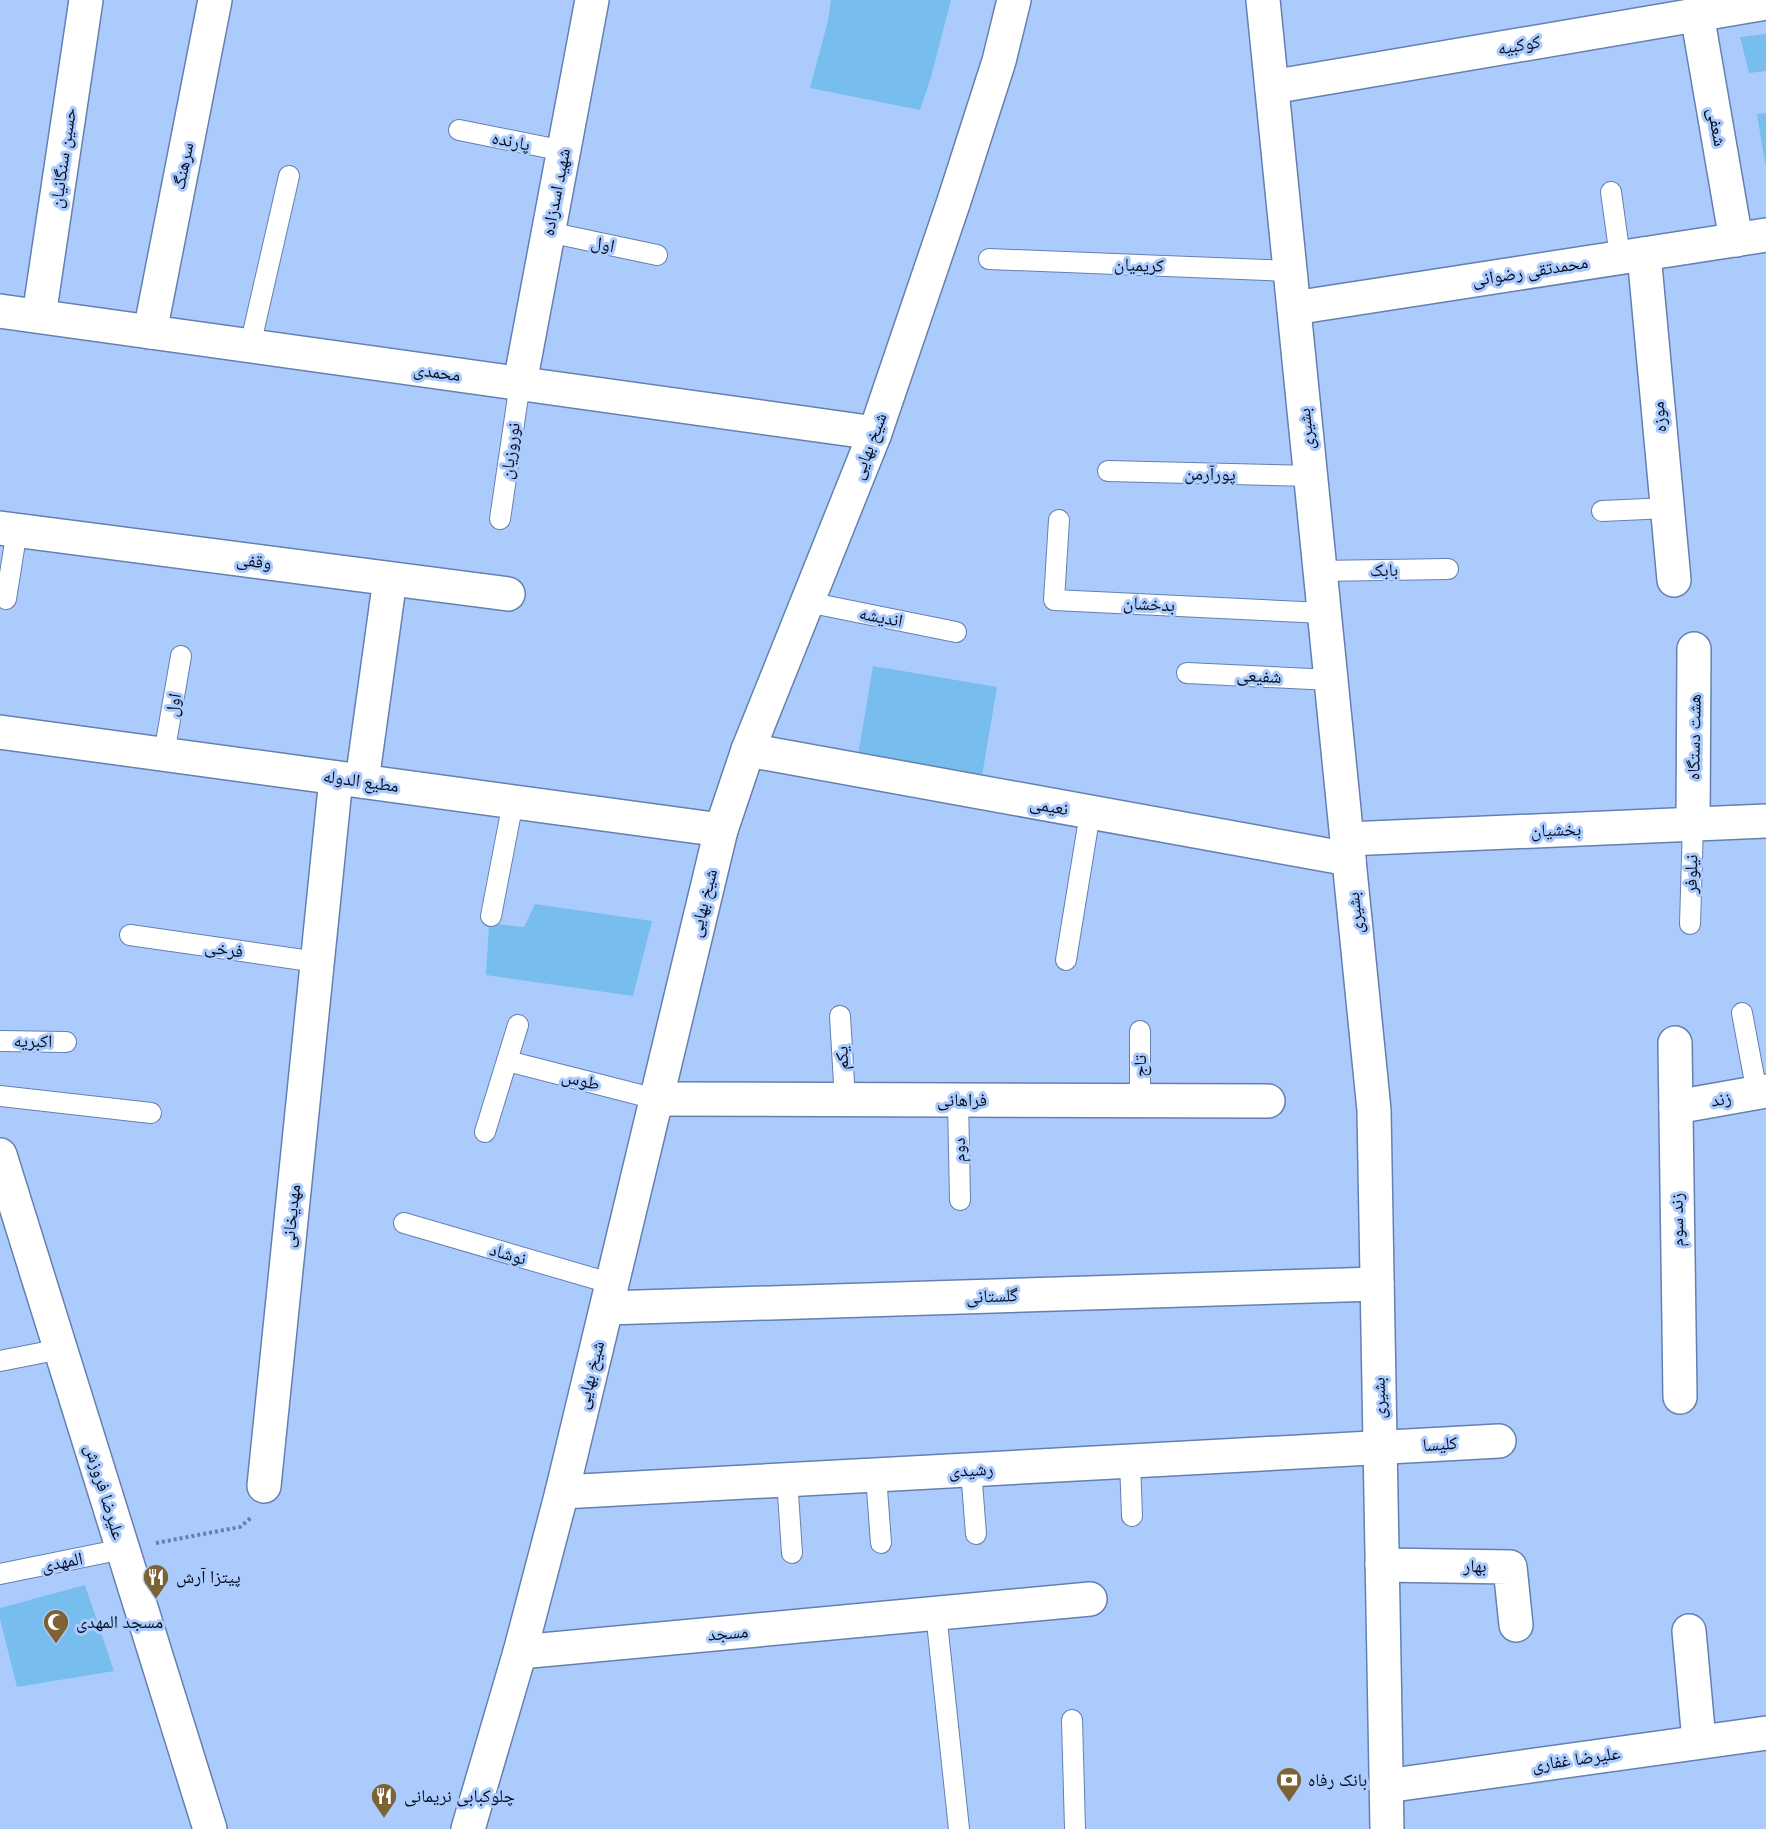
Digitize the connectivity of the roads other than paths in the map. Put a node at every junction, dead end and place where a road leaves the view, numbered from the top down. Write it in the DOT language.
graph roads {
  1 [pos="86,0"];
  2 [pos="215,0"];
  3 [pos="592,0"];
  4 [pos="1014,0"];
  5 [pos="1263,0"];
  6 [pos="1766,3"];
  7 [pos="1697,14"];
  8 [pos="1272,87"];
  9 [pos="459,130"];
  10 [pos="564,151"];
  11 [pos="289,176"];
  12 [pos="1611,192"];
  13 [pos="548,232"];
  14 [pos="1751,237"];
  15 [pos="657,255"];
  16 [pos="1632,255"];
  17 [pos="989,259"];
  18 [pos="1289,270"];
  19 [pos="1294,308"];
  20 [pos="0,311"];
  21 [pos="39,316"];
  22 [pos="150,332"];
  23 [pos="250,346"];
  24 [pos="520,383"];
  25 [pos="875,433"];
  26 [pos="1108,471"];
  27 [pos="1311,476"];
  28 [pos="1668,508"];
  29 [pos="1602,511"];
  30 [pos="500,519"];
  31 [pos="1059,520"];
  32 [pos="8,529"];
  33 [pos="1448,569"];
  34 [pos="1320,571"];
  35 [pos="390,579"];
  36 [pos="1674,580"];
  37 [pos="508,594"];
  38 [pos="6,599"];
  39 [pos="807,602"];
  40 [pos="1324,613"];
  41 [pos="956,632"];
  42 [pos="1695,649"];
  43 [pos="181,656"];
  44 [pos="1187,673"];
  45 [pos="1331,680"];
  46 [pos="0,732"];
  47 [pos="748,750"];
  48 [pos="164,754"];
  49 [pos="349,779"];
  50 [pos="513,802"];
  51 [pos="1090,813"];
  52 [pos="1766,821"];
  53 [pos="1692,824"];
  54 [pos="721,830"];
  55 [pos="1348,849"];
  56 [pos="491,916"];
  57 [pos="1690,924"];
  58 [pos="130,935"];
  59 [pos="1066,960"];
  60 [pos="317,962"];
  61 [pos="1742,1013"];
  62 [pos="840,1016"];
  63 [pos="518,1025"];
  64 [pos="1140,1031"];
  65 [pos="0,1041"];
  66 [pos="66,1042"];
  67 [pos="1675,1043"];
  68 [pos="507,1060"];
  69 [pos="1762,1092"];
  70 [pos="0,1096"];
  71 [pos="656,1099"];
  72 [pos="844,1100"];
  73 [pos="958,1100"];
  74 [pos="1140,1100"];
  75 [pos="1268,1101"];
  76 [pos="1676,1107"];
  77 [pos="151,1113"];
  78 [pos="485,1132"];
  79 [pos="0,1155"];
  80 [pos="5,1187"];
  81 [pos="960,1200"];
  82 [pos="404,1223"];
  83 [pos="1377,1284"];
  84 [pos="610,1296"];
  85 [pos="61,1349"];
  86 [pos="0,1361"];
  87 [pos="1680,1397"];
  88 [pos="1499,1440"];
  89 [pos="1380,1448"];
  90 [pos="1130,1461"];
  91 [pos="971,1470"];
  92 [pos="876,1475"];
  93 [pos="787,1479"];
  94 [pos="264,1486"];
  95 [pos="561,1492"];
  96 [pos="1132,1516"];
  97 [pos="976,1534"];
  98 [pos="881,1543"];
  99 [pos="123,1549"];
  100 [pos="792,1552"];
  101 [pos="1382,1566"];
  102 [pos="0,1574"];
  103 [pos="1090,1599"];
  104 [pos="936,1613"];
  105 [pos="1516,1625"];
  106 [pos="1689,1631"];
  107 [pos="520,1652"];
  108 [pos="1072,1720"];
  109 [pos="1766,1733"];
  110 [pos="1698,1741"];
  111 [pos="1386,1786"];
  112 [pos="210,1829"];
  113 [pos="468,1829"];
  114 [pos="960,1829"];
  115 [pos="1075,1829"];
  116 [pos="1387,1829"];
  1 -- 21 [label="street, حسین سنگانیان"];
  2 -- 22 [label="street, سرهنگ"];
  3 -- 10 [label="street, شهید اسدزاده"];
  4 -- 25 [label="street, شیخ بهایی"];
  5 -- 8 [label="street, بشیری"];
  6 -- 7 [label="street, کوکبیه"];
  7 -- 8 [label="street, کوکبیه"];
  7 -- 14 [label="street, شعفی"];
  8 -- 18 [label="street, بشیری"];
  9 -- 10 [label="lane, پارنده"];
  10 -- 13 [label="street, شهید اسدزاده"];
  11 -- 23 [label="lane"];
  12 -- 16 [label="lane"];
  13 -- 15 [label="lane, اول"];
  13 -- 24 [label="street, شهید اسدزاده"];
  14 -- 16 [label="street, محمدتقی رضوانی"];
  16 -- 19 [label="street, محمدتقی رضوانی"];
  16 -- 28 [label="street, موزه"];
  17 -- 18 [label="lane, کریمیان"];
  18 -- 19 [label="street, بشیری"];
  19 -- 27 [label="street, بشیری"];
  20 -- 21 [label="street, محمدی"];
  21 -- 22 [label="street, محمدی"];
  22 -- 23 [label="street, محمدی"];
  23 -- 24 [label="street, محمدی"];
  24 -- 25 [label="street, محمدی"];
  24 -- 30 [label="lane, نوروزیان"];
  25 -- 39 [label="street, شیخ بهایی"];
  26 -- 27 [label="lane, پورآرمن"];
  27 -- 34 [label="street, بشیری"];
  28 -- 29 [label="lane"];
  28 -- 36 [label="street, موزه"];
  31 -- 40 [label="lane, بدخشان"];
  32 -- 35 [label="street, وقفی"];
  32 -- 38 [label="lane"];
  33 -- 34 [label="lane, بابک"];
  34 -- 40 [label="street, بشیری"];
  35 -- 37 [label="street, وقفی"];
  35 -- 49 [label="street, مهدیخانی"];
  39 -- 41 [label="lane, اندیشه"];
  39 -- 47 [label="street, شیخ بهایی"];
  40 -- 45 [label="street, بشیری"];
  42 -- 53 [label="street, هشت دستگاه"];
  43 -- 48 [label="lane, اول"];
  44 -- 45 [label="lane, شفیعی"];
  45 -- 55 [label="street, بشیری"];
  46 -- 48 [label="street, مطیع الدوله"];
  47 -- 51 [label="street, نعیمی"];
  47 -- 54 [label="street, شیخ بهایی"];
  48 -- 49 [label="street, مطیع الدوله"];
  49 -- 50 [label="street, مطیع الدوله"];
  49 -- 60 [label="street, مهدیخانی"];
  50 -- 54 [label="street, مطیع الدوله"];
  50 -- 56 [label="lane"];
  51 -- 55 [label="street, نعیمی"];
  51 -- 59 [label="lane"];
  52 -- 53 [label="street, بخشیان"];
  53 -- 55 [label="street, بخشیان"];
  53 -- 57 [label="lane, نیلوفر"];
  54 -- 71 [label="street, شیخ بهایی"];
  55 -- 83 [label="street, بشیری"];
  58 -- 60 [label="lane, فرخی"];
  60 -- 94 [label="street, مهدیخانی"];
  61 -- 69 [label="lane"];
  62 -- 72 [label="lane, یکم"];
  63 -- 68 [label="lane"];
  64 -- 74 [label="lane, تاج"];
  65 -- 66 [label="lane, اکبریه"];
  67 -- 76 [label="street, زند سوم"];
  68 -- 71 [label="lane, طوس"];
  68 -- 78 [label="lane"];
  69 -- 76 [label="street, زند"];
  70 -- 77 [label="lane"];
  71 -- 72 [label="street, فراهانی"];
  71 -- 84 [label="street, شیخ بهایی"];
  72 -- 73 [label="street, فراهانی"];
  73 -- 74 [label="street, فراهانی"];
  73 -- 81 [label="lane, دوم"];
  74 -- 75 [label="street, فراهانی"];
  76 -- 87 [label="street, زند سوم"];
  79 -- 80 [label="street, علیرضا فروزش"];
  80 -- 85 [label="street, علیرضا فروزش"];
  82 -- 84 [label="lane, نوشاد"];
  83 -- 84 [label="street, گلستانی"];
  83 -- 89 [label="street, بشیری"];
  84 -- 95 [label="street, شیخ بهایی"];
  85 -- 86 [label="lane"];
  85 -- 99 [label="street, علیرضا فروزش"];
  88 -- 89 [label="street, کلیسا"];
  89 -- 90 [label="street, رشیدی"];
  89 -- 101 [label="street, بشیری"];
  90 -- 91 [label="street, رشیدی"];
  90 -- 96 [label="lane"];
  91 -- 92 [label="street, رشیدی"];
  91 -- 97 [label="lane"];
  92 -- 93 [label="street, رشیدی"];
  92 -- 98 [label="lane"];
  93 -- 95 [label="street, رشیدی"];
  93 -- 100 [label="lane"];
  95 -- 107 [label="street, شیخ بهایی"];
  99 -- 102 [label="lane, المهدی"];
  99 -- 112 [label="street, علیرضا فروزش"];
  101 -- 105 [label="street, بهار"];
  101 -- 111 [label="street, بشیری"];
  103 -- 104 [label="street, مسجد"];
  104 -- 107 [label="street, مسجد"];
  104 -- 114 [label="lane"];
  106 -- 110 [label="street"];
  107 -- 113 [label="street, شیخ بهایی"];
  108 -- 115 [label="lane"];
  109 -- 110 [label="street, علیرضا غفاری"];
  110 -- 111 [label="street, علیرضا غفاری"];
  111 -- 116 [label="street, بشیری"];
}
